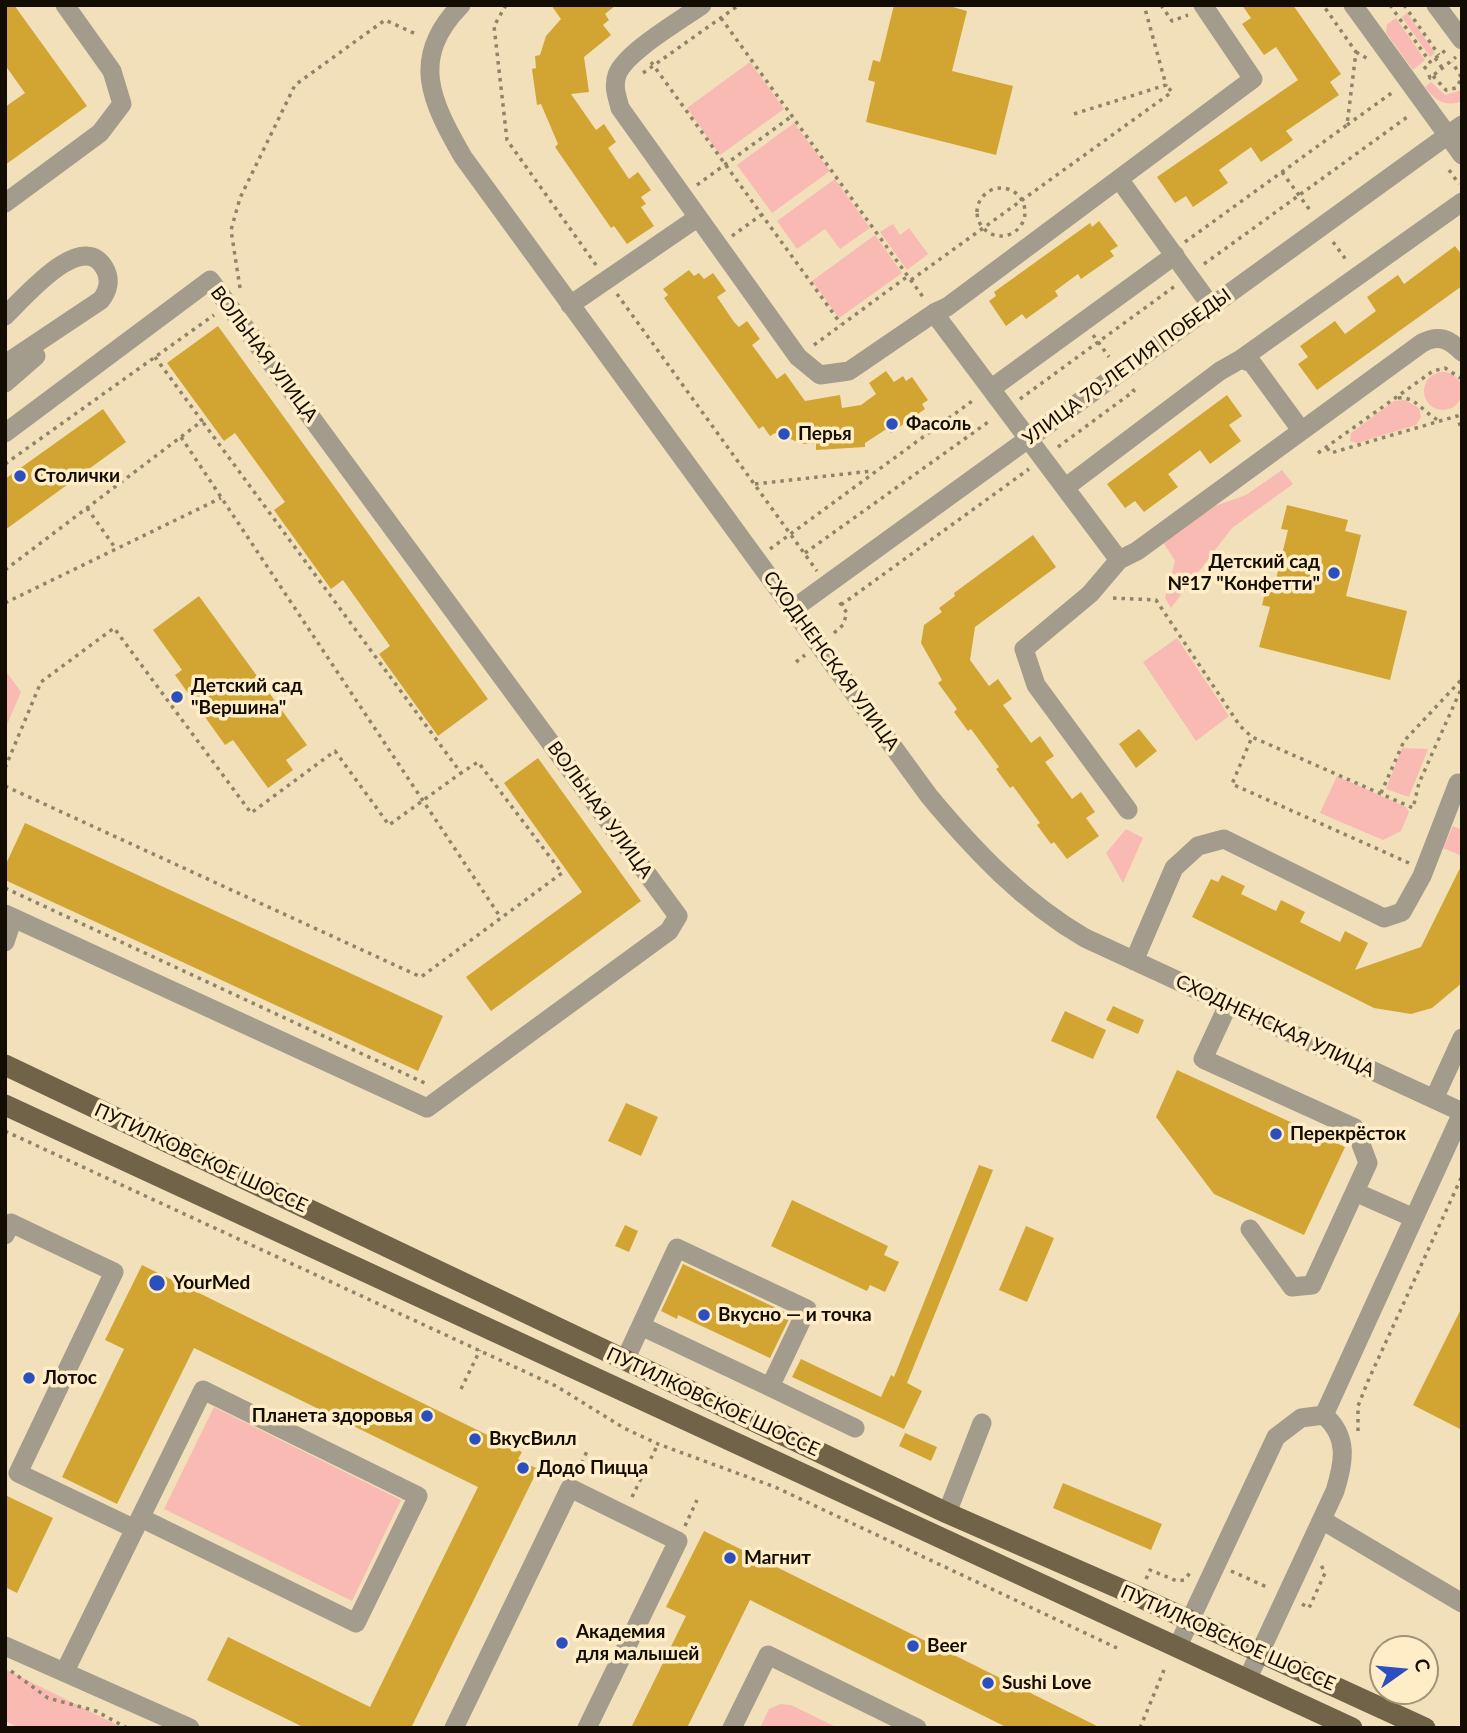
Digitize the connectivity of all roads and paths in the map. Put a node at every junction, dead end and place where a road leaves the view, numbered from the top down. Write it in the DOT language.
graph roads {
  1 [pos="65,5"];
  2 [pos="461,5"];
  3 [pos="506,5"];
  4 [pos="702,5"];
  5 [pos="739,5"];
  6 [pos="1144,5"];
  7 [pos="1161,5"];
  8 [pos="1323,5"];
  9 [pos="1353,5"];
  10 [pos="1390,5"];
  11 [pos="1404,5"];
  12 [pos="1436,5"];
  13 [pos="1204,7"];
  14 [pos="721,18"];
  15 [pos="434,42"];
  16 [pos="1457,46"];
  17 [pos="641,49"];
  18 [pos="1356,52"];
  19 [pos="1435,58"];
  20 [pos="1373,62"];
  21 [pos="1430,62"];
  22 [pos="1452,62"];
  23 [pos="654,65"];
  24 [pos="1443,69"];
  25 [pos="1433,76"];
  26 [pos="1386,82"];
  27 [pos="1166,85"];
  28 [pos="616,93"];
  29 [pos="1074,114"];
  30 [pos="1410,115"];
  31 [pos="792,116"];
  32 [pos="1347,125"];
  33 [pos="1455,130"];
  34 [pos="1462,155"];
  35 [pos="725,165"];
  36 [pos="1119,179"];
  37 [pos="681,196"];
  38 [pos="1021,199"];
  39 [pos="1462,202"];
  40 [pos="5,203"];
  41 [pos="761,215"];
  42 [pos="697,218"];
  43 [pos="983,227"];
  44 [pos="718,247"];
  45 [pos="1174,253"];
  46 [pos="51,273"];
  47 [pos="1189,275"];
  48 [pos="909,278"];
  49 [pos="607,280"];
  50 [pos="223,296"];
  51 [pos="5,302"];
  52 [pos="570,305"];
  53 [pos="94,306"];
  54 [pos="1211,306"];
  55 [pos="934,313"];
  56 [pos="5,316"];
  57 [pos="841,324"];
  58 [pos="1462,352"];
  59 [pos="155,357"];
  60 [pos="798,357"];
  61 [pos="1241,359"];
  62 [pos="5,364"];
  63 [pos="1462,379"];
  64 [pos="5,383"];
  65 [pos="992,388"];
  66 [pos="1395,398"];
  67 [pos="1007,409"];
  68 [pos="1460,414"];
  69 [pos="202,421"];
  70 [pos="1439,421"];
  71 [pos="1301,430"];
  72 [pos="1462,431"];
  73 [pos="5,433"];
  74 [pos="181,437"];
  75 [pos="1029,438"];
  76 [pos="1327,447"];
  77 [pos="1318,453"];
  78 [pos="1044,458"];
  79 [pos="5,464"];
  80 [pos="875,471"];
  81 [pos="755,484"];
  82 [pos="1066,487"];
  83 [pos="221,498"];
  84 [pos="87,508"];
  85 [pos="792,533"];
  86 [pos="116,549"];
  87 [pos="805,553"];
  88 [pos="757,559"];
  89 [pos="1119,560"];
  90 [pos="5,570"];
  91 [pos="827,585"];
  92 [pos="1112,598"];
  93 [pos="5,603"];
  94 [pos="841,605"];
  95 [pos="793,610"];
  96 [pos="819,644"];
  97 [pos="796,662"];
  98 [pos="1462,679"];
  99 [pos="1462,687"];
  100 [pos="1252,737"];
  101 [pos="5,768"];
  102 [pos="461,773"];
  103 [pos="1461,781"];
  104 [pos="5,786"];
  105 [pos="1381,793"];
  106 [pos="421,802"];
  107 [pos="1128,810"];
  108 [pos="1424,870"];
  109 [pos="5,887"];
  110 [pos="9,916"];
  111 [pos="501,918"];
  112 [pos="5,942"];
  113 [pos="1134,961"];
  114 [pos="1228,1005"];
  115 [pos="1462,1038"];
  116 [pos="5,1065"];
  117 [pos="447,1093"];
  118 [pos="1434,1099"];
  119 [pos="5,1105"];
  120 [pos="1462,1112"];
  121 [pos="5,1131"];
  122 [pos="1462,1176"];
  123 [pos="1355,1192"];
  124 [pos="1414,1218"];
  125 [pos="1250,1229"];
  126 [pos="5,1235"];
  127 [pos="641,1326"];
  128 [pos="482,1344"];
  129 [pos="479,1351"];
  130 [pos="625,1360"];
  131 [pos="770,1387"];
  132 [pos="461,1389"];
  133 [pos="1324,1415"];
  134 [pos="982,1423"];
  135 [pos="855,1427"];
  136 [pos="1358,1437"];
  137 [pos="658,1444"];
  138 [pos="589,1449"];
  139 [pos="570,1488"];
  140 [pos="697,1500"];
  141 [pos="947,1513"];
  142 [pos="624,1514"];
  143 [pos="1322,1520"];
  144 [pos="138,1523"];
  145 [pos="678,1541"];
  146 [pos="1326,1553"];
  147 [pos="1194,1566"];
  148 [pos="1226,1569"];
  149 [pos="1150,1570"];
  150 [pos="1276,1592"];
  151 [pos="1462,1603"];
  152 [pos="1309,1608"];
  153 [pos="1190,1620"];
  154 [pos="5,1646"];
  155 [pos="1178,1646"];
  156 [pos="1117,1648"];
  157 [pos="1260,1651"];
  158 [pos="5,1667"];
  159 [pos="1164,1670"];
  160 [pos="65,1671"];
  161 [pos="1247,1680"];
  162 [pos="127,1728"];
  163 [pos="190,1728"];
  164 [pos="454,1728"];
  165 [pos="587,1728"];
  166 [pos="732,1728"];
  167 [pos="917,1728"];
  168 [pos="1140,1728"];
  169 [pos="1352,1728"];
  170 [pos="1425,1728"];
  1 -- 40 [label="street"];
  2 -- 15 [label="street, СХОДНЕНСКАЯ УЛИЦА"];
  3 -- 49 [label="path"];
  4 -- 17 [label="street"];
  5 -- 14 [label="path"];
  6 -- 27 [label="path"];
  7 -- 13 [label="path"];
  8 -- 18 [label="path"];
  9 -- 33 [label="street"];
  10 -- 21 [label="path"];
  11 -- 19 [label="path"];
  12 -- 16 [label="street"];
  13 -- 36 [label="street"];
  14 -- 23 [label="path"];
  14 -- 31 [label="path"];
  15 -- 50 [label="path"];
  15 -- 52 [label="street, СХОДНЕНСКАЯ УЛИЦА"];
  16 -- 22 [label="path"];
  17 -- 23 [label="path"];
  17 -- 28 [label="street"];
  18 -- 20 [label="path"];
  18 -- 32 [label="path"];
  19 -- 21 [label="path"];
  19 -- 24 [label="path"];
  21 -- 25 [label="path"];
  22 -- 24 [label="path"];
  22 -- 25 [label="path"];
  23 -- 28 [label="path"];
  23 -- 35 [label="path"];
  24 -- 25 [label="path"];
  26 -- 32 [label="path"];
  27 -- 29 [label="path"];
  27 -- 38 [label="path"];
  28 -- 37 [label="street"];
  30 -- 47 [label="path"];
  31 -- 35 [label="path"];
  31 -- 48 [label="path"];
  32 -- 45 [label="path"];
  33 -- 34 [label="street"];
  33 -- 54 [label="street, УЛИЦА 70-ЛЕТИЯ ПОБЕДЫ"];
  35 -- 37 [label="path"];
  35 -- 41 [label="path"];
  36 -- 45 [label="street"];
  36 -- 55 [label="street"];
  37 -- 42 [label="street"];
  38 -- 43 [label="path"];
  38 -- 43 [label="path"];
  38 -- 43 [label="path"];
  39 -- 61 [label="street"];
  41 -- 44 [label="path"];
  41 -- 57 [label="path"];
  42 -- 44 [label="street"];
  42 -- 49 [label="street"];
  43 -- 48 [label="path"];
  44 -- 60 [label="street"];
  45 -- 47 [label="street"];
  45 -- 65 [label="street"];
  46 -- 51 [label="street"];
  46 -- 53 [label="street"];
  46 -- 56 [label="street"];
  47 -- 54 [label="street"];
  47 -- 67 [label="path"];
  48 -- 55 [label="path"];
  48 -- 57 [label="path"];
  49 -- 52 [label="street"];
  49 -- 81 [label="path"];
  50 -- 59 [label="path"];
  50 -- 73 [label="street, ВОЛЬНАЯ УЛИЦА"];
  50 -- 117 [label="street, ВОЛЬНАЯ УЛИЦА"];
  52 -- 88 [label="street, СХОДНЕНСКАЯ УЛИЦА"];
  53 -- 62 [label="street"];
  53 -- 64 [label="street"];
  54 -- 75 [label="street, УЛИЦА 70-ЛЕТИЯ ПОБЕДЫ"];
  55 -- 60 [label="street"];
  55 -- 65 [label="street"];
  57 -- 60 [label="path"];
  58 -- 71 [label="street"];
  59 -- 69 [label="path"];
  59 -- 79 [label="path"];
  61 -- 71 [label="street"];
  61 -- 82 [label="street"];
  63 -- 66 [label="path"];
  65 -- 67 [label="street"];
  65 -- 80 [label="path"];
  66 -- 70 [label="path"];
  66 -- 76 [label="path"];
  67 -- 75 [label="street"];
  67 -- 87 [label="path"];
  68 -- 70 [label="path"];
  68 -- 72 [label="path"];
  69 -- 74 [label="path"];
  69 -- 102 [label="path"];
  70 -- 76 [label="path"];
  71 -- 89 [label="street"];
  74 -- 83 [label="path"];
  74 -- 84 [label="path"];
  75 -- 78 [label="street"];
  75 -- 91 [label="street, УЛИЦА 70-ЛЕТИЯ ПОБЕДЫ"];
  76 -- 77 [label="path"];
  78 -- 82 [label="street"];
  78 -- 94 [label="path"];
  80 -- 81 [label="path"];
  80 -- 85 [label="path"];
  81 -- 85 [label="path"];
  82 -- 89 [label="street"];
  83 -- 86 [label="path"];
  83 -- 106 [label="path"];
  84 -- 86 [label="path"];
  84 -- 90 [label="path"];
  85 -- 87 [label="path"];
  85 -- 88 [label="path"];
  86 -- 93 [label="path"];
  87 -- 91 [label="path"];
  88 -- 95 [label="street, СХОДНЕНСКАЯ УЛИЦА"];
  89 -- 107 [label="street"];
  91 -- 94 [label="path"];
  91 -- 95 [label="street, УЛИЦА 70-ЛЕТИЯ ПОБЕДЫ"];
  92 -- 100 [label="path"];
  94 -- 96 [label="path"];
  95 -- 96 [label="street, СХОДНЕНСКАЯ УЛИЦА"];
  96 -- 97 [label="path"];
  96 -- 113 [label="street, СХОДНЕНСКАЯ УЛИЦА"];
  98 -- 105 [label="path"];
  99 -- 105 [label="path"];
  100 -- 105 [label="path"];
  100 -- 108 [label="path"];
  101 -- 106 [label="path"];
  102 -- 106 [label="path"];
  102 -- 111 [label="path"];
  103 -- 108 [label="street"];
  104 -- 111 [label="path"];
  106 -- 111 [label="path"];
  108 -- 113 [label="street"];
  109 -- 117 [label="path"];
  110 -- 112 [label="street"];
  110 -- 117 [label="street, ВОЛЬНАЯ УЛИЦА"];
  113 -- 114 [label="street, СХОДНЕНСКАЯ УЛИЦА"];
  114 -- 118 [label="street, СХОДНЕНСКАЯ УЛИЦА"];
  114 -- 123 [label="street"];
  115 -- 118 [label="street"];
  116 -- 130 [label="main road, ПУТИЛКОВСКОЕ ШОССЕ"];
  118 -- 120 [label="street, СХОДНЕНСКАЯ УЛИЦА"];
  119 -- 155 [label="main road, ПУТИЛКОВСКОЕ ШОССЕ"];
  120 -- 124 [label="street"];
  121 -- 129 [label="path"];
  122 -- 136 [label="path"];
  123 -- 124 [label="street"];
  123 -- 125 [label="street"];
  124 -- 133 [label="street"];
  126 -- 144 [label="street"];
  127 -- 130 [label="street"];
  127 -- 131 [label="street"];
  127 -- 131 [label="street"];
  128 -- 129 [label="path"];
  129 -- 132 [label="path"];
  129 -- 137 [label="path"];
  130 -- 141 [label="main road, ПУТИЛКОВСКОЕ ШОССЕ"];
  131 -- 135 [label="street"];
  133 -- 143 [label="street"];
  133 -- 153 [label="street"];
  134 -- 141 [label="street"];
  137 -- 142 [label="path"];
  137 -- 156 [label="path"];
  138 -- 139 [label="path"];
  139 -- 142 [label="street"];
  139 -- 164 [label="street"];
  140 -- 145 [label="path"];
  141 -- 153 [label="main road, ПУТИЛКОВСКОЕ ШОССЕ"];
  142 -- 145 [label="street"];
  143 -- 151 [label="street"];
  143 -- 157 [label="street"];
  144 -- 144 [label="street"];
  144 -- 160 [label="street"];
  145 -- 165 [label="street"];
  146 -- 152 [label="path"];
  147 -- 149 [label="path"];
  148 -- 150 [label="path"];
  153 -- 155 [label="street"];
  153 -- 157 [label="main road, ПУТИЛКОВСКОЕ ШОССЕ"];
  154 -- 160 [label="street"];
  155 -- 161 [label="main road, ПУТИЛКОВСКОЕ ШОССЕ"];
  157 -- 161 [label="street"];
  157 -- 170 [label="main road, ПУТИЛКОВСКОЕ ШОССЕ"];
  158 -- 162 [label="path"];
  159 -- 168 [label="path"];
  160 -- 163 [label="street"];
  161 -- 169 [label="main road, ПУТИЛКОВСКОЕ ШОССЕ"];
  166 -- 167 [label="street"];
}
